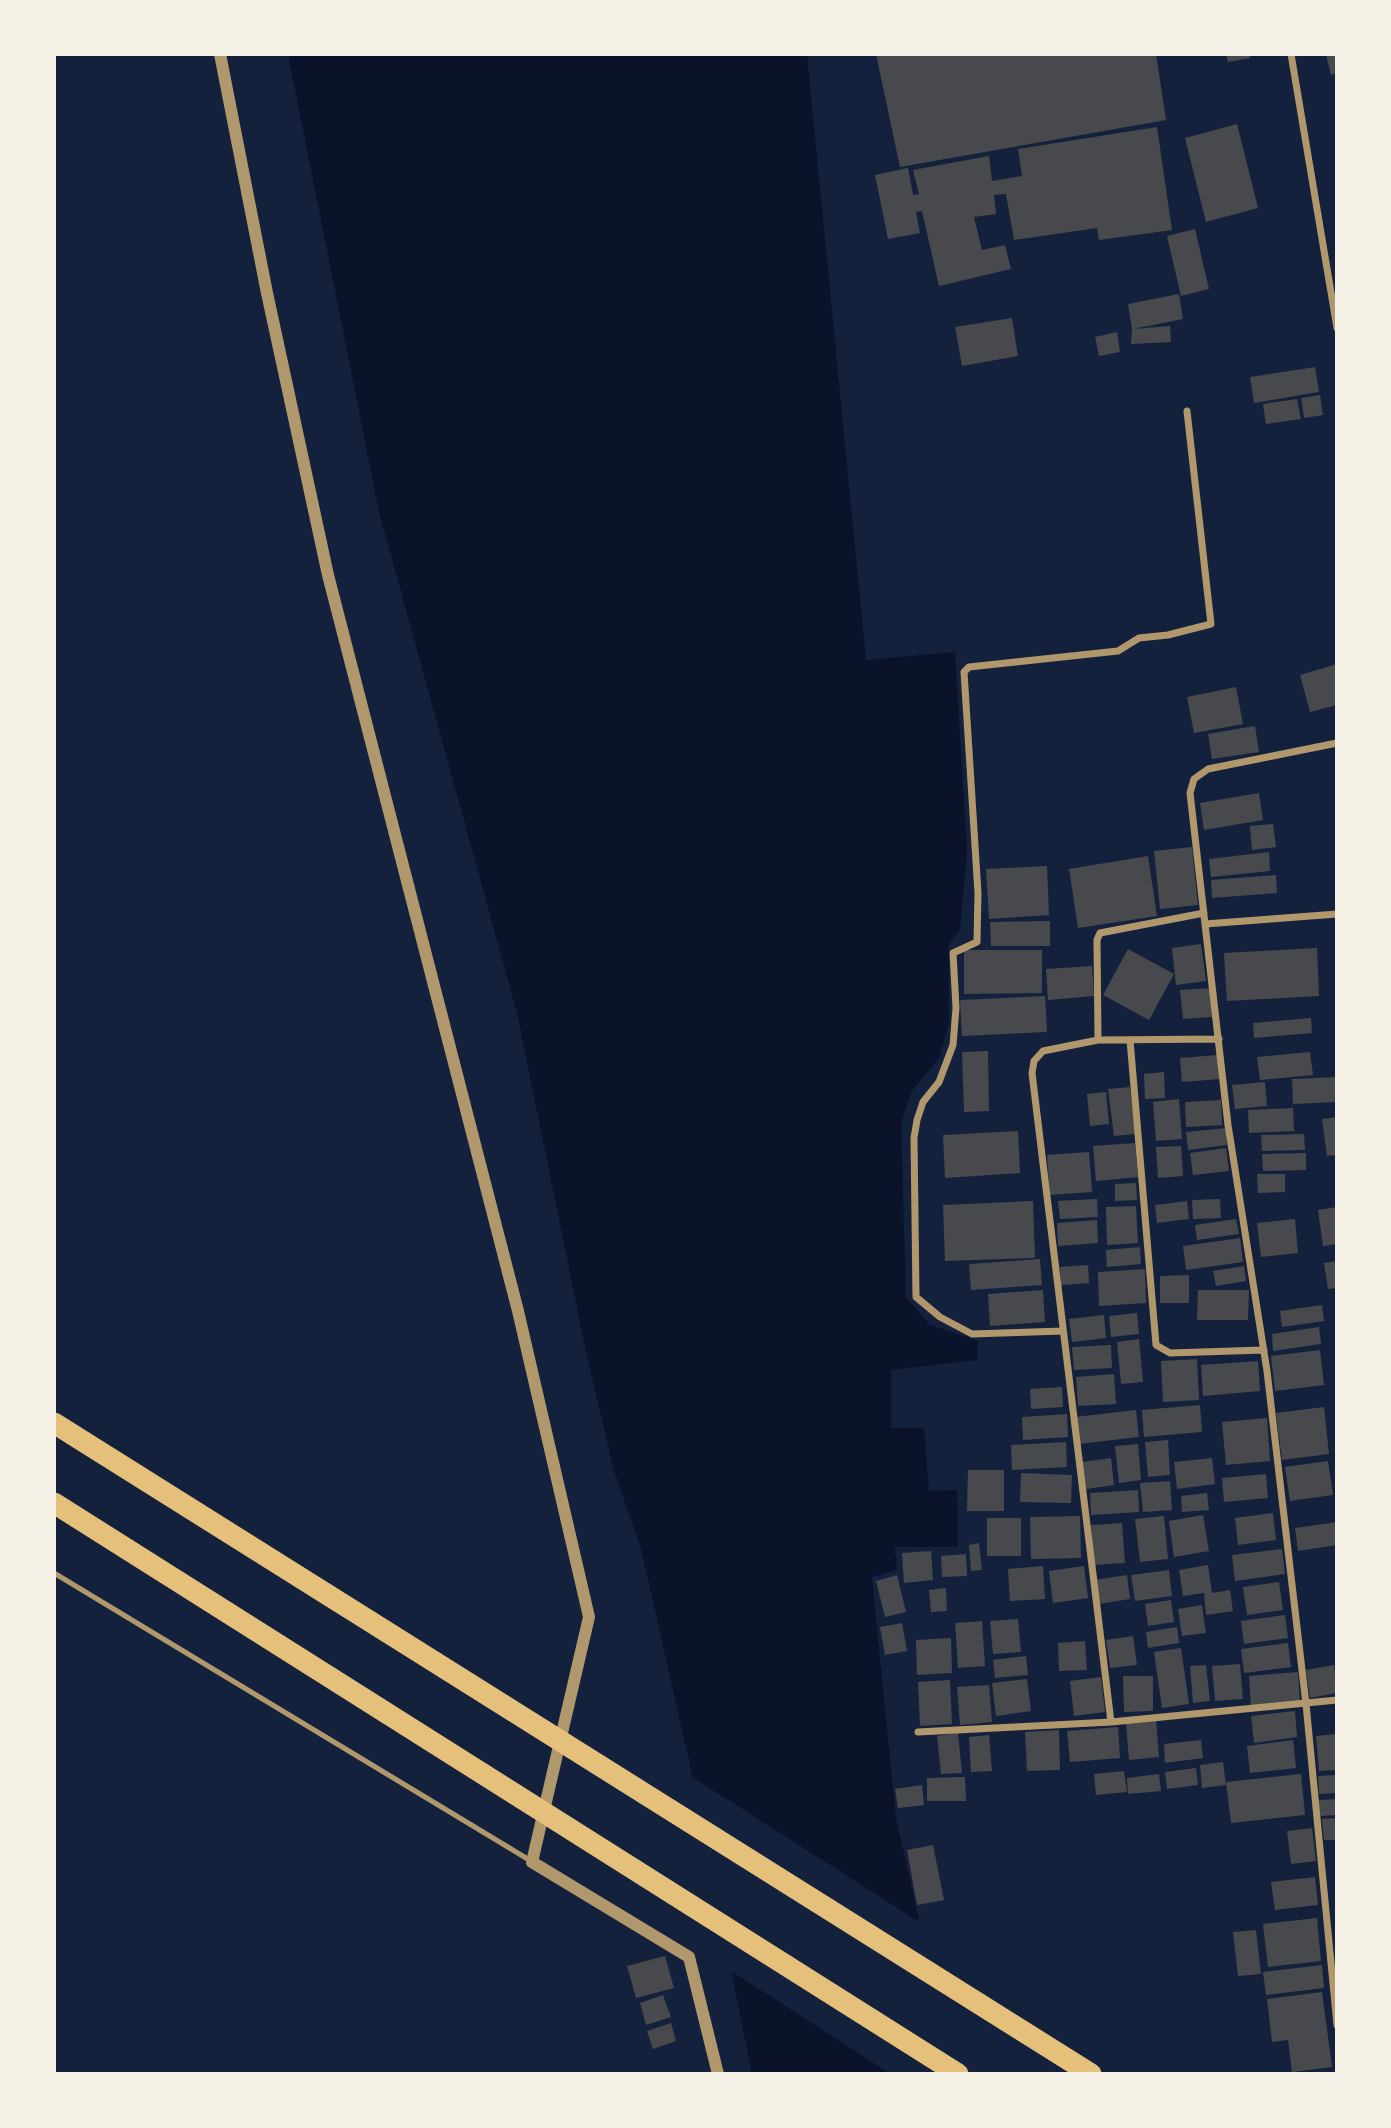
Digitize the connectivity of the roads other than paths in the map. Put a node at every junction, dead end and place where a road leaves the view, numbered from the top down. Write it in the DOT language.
graph roads {
  1 [pos="220,54"];
  2 [pos="1291,54"];
  3 [pos="1337,328"];
  4 [pos="1187,411"];
  5 [pos="1337,743"];
  6 [pos="1204,913"];
  7 [pos="1337,914"];
  8 [pos="1205,924"];
  9 [pos="1219,1039"];
  10 [pos="1098,1040"];
  11 [pos="1130,1040"];
  12 [pos="1063,1331"];
  13 [pos="1264,1350"];
  14 [pos="54,1423"];
  15 [pos="54,1503"];
  16 [pos="54,1573"];
  17 [pos="1337,1700"];
  18 [pos="1306,1704"];
  19 [pos="1111,1722"];
  20 [pos="918,1732"];
  21 [pos="532,1862"];
  22 [pos="1337,2022"];
  23 [pos="718,2074"];
  24 [pos="958,2074"];
  25 [pos="1091,2074"];
  1 -- 21 [label="street"];
  2 -- 3 [label="street"];
  4 -- 12 [label="street"];
  5 -- 6 [label="street"];
  6 -- 8 [label="street"];
  6 -- 10 [label="street"];
  7 -- 8 [label="street"];
  8 -- 9 [label="street"];
  9 -- 11 [label="street"];
  9 -- 13 [label="street"];
  10 -- 11 [label="street"];
  10 -- 12 [label="street"];
  11 -- 13 [label="street"];
  12 -- 19 [label="street"];
  13 -- 18 [label="street"];
  14 -- 25 [label="highway"];
  15 -- 24 [label="highway"];
  16 -- 21 [label="lane"];
  17 -- 18 [label="street"];
  18 -- 19 [label="street"];
  18 -- 22 [label="street"];
  19 -- 20 [label="street"];
  21 -- 23 [label="street"];
}
